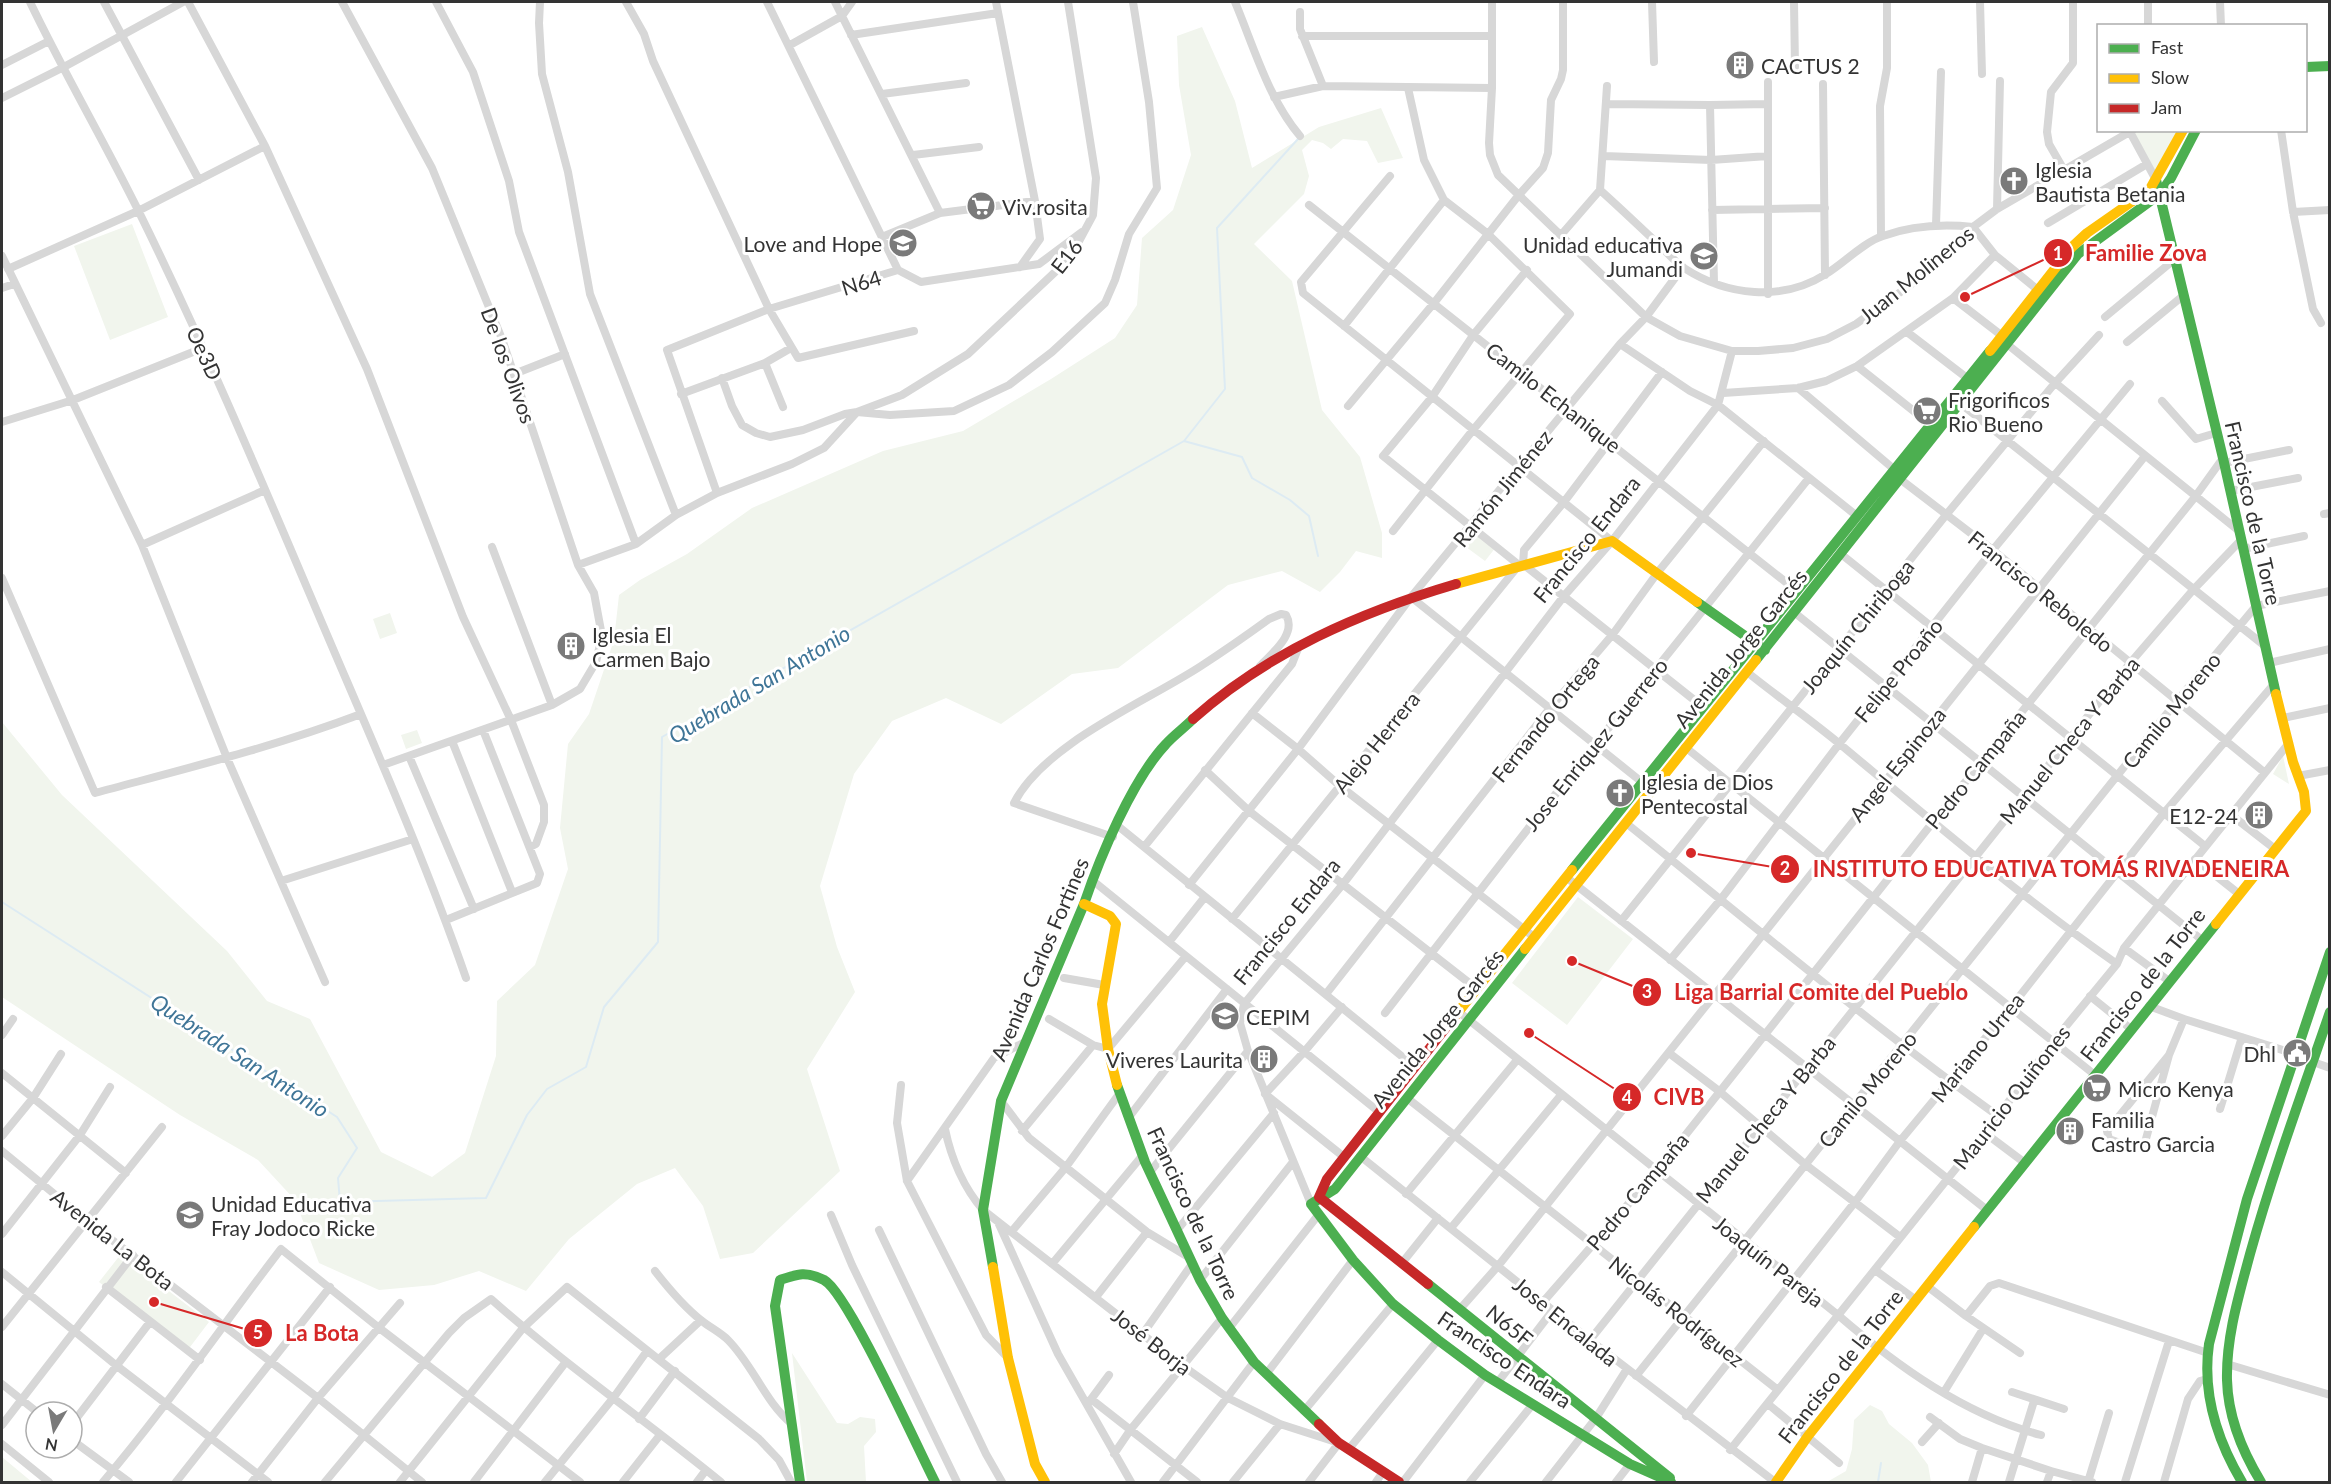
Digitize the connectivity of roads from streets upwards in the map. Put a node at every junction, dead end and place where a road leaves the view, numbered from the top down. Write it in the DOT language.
graph roads {
  1 [pos="30,2"];
  2 [pos="104,2"];
  3 [pos="183,2"];
  4 [pos="188,2"];
  5 [pos="342,2"];
  6 [pos="436,2"];
  7 [pos="540,2"];
  8 [pos="626,2"];
  9 [pos="767,2"];
  10 [pos="835,2"];
  11 [pos="852,2"];
  12 [pos="996,2"];
  13 [pos="1068,2"];
  14 [pos="1133,2"];
  15 [pos="1235,2"];
  16 [pos="1492,2"];
  17 [pos="1563,2"];
  18 [pos="1652,2"];
  19 [pos="1794,2"];
  20 [pos="1887,2"];
  21 [pos="1980,2"];
  22 [pos="2073,2"];
  23 [pos="2148,2"];
  24 [pos="2220,2"];
  25 [pos="1300,12"];
  26 [pos="998,13"];
  27 [pos="842,16"];
  28 [pos="2148,24"];
  29 [pos="2221,24"];
  30 [pos="122,35"];
  31 [pos="851,35"];
  32 [pos="1302,36"];
  33 [pos="1492,36"];
  34 [pos="49,41"];
  35 [pos="790,45"];
  36 [pos="1654,62"];
  37 [pos="2,65"];
  38 [pos="2330,66"];
  39 [pos="1795,67"];
  40 [pos="2307,67"];
  41 [pos="62,68"];
  42 [pos="1941,72"];
  43 [pos="1982,74"];
  44 [pos="2000,81"];
  45 [pos="1768,82"];
  46 [pos="966,83"];
  47 [pos="1823,84"];
  48 [pos="1323,86"];
  49 [pos="1607,86"];
  50 [pos="1408,88"];
  51 [pos="1492,88"];
  52 [pos="882,94"];
  53 [pos="1274,97"];
  54 [pos="2,98"];
  55 [pos="1607,104"];
  56 [pos="1768,104"];
  57 [pos="1710,105"];
  58 [pos="2131,132"];
  59 [pos="2182,132"];
  60 [pos="2195,132"];
  61 [pos="2281,132"];
  62 [pos="2119,134"];
  63 [pos="1300,136"];
  64 [pos="266,146"];
  65 [pos="979,147"];
  66 [pos="913,154"];
  67 [pos="1604,156"];
  68 [pos="1768,156"];
  69 [pos="1711,160"];
  70 [pos="2147,164"];
  71 [pos="2064,170"];
  72 [pos="1390,176"];
  73 [pos="199,180"];
  74 [pos="2156,180"];
  75 [pos="1600,190"];
  76 [pos="2160,194"];
  77 [pos="1518,196"];
  78 [pos="1444,200"];
  79 [pos="1035,201"];
  80 [pos="1309,205"];
  81 [pos="1825,208"];
  82 [pos="1997,209"];
  83 [pos="1712,210"];
  84 [pos="1768,210"];
  85 [pos="2330,210"];
  86 [pos="138,211"];
  87 [pos="2293,212"];
  88 [pos="940,213"];
  89 [pos="2048,223"];
  90 [pos="1936,225"];
  91 [pos="1973,227"];
  92 [pos="1086,230"];
  93 [pos="1343,233"];
  94 [pos="1488,234"];
  95 [pos="1561,235"];
  96 [pos="1881,236"];
  97 [pos="882,237"];
  98 [pos="1995,255"];
  99 [pos="2,256"];
  100 [pos="2175,259"];
  101 [pos="1020,267"];
  102 [pos="1683,267"];
  103 [pos="1390,268"];
  104 [pos="8,269"];
  105 [pos="898,270"];
  106 [pos="1527,270"];
  107 [pos="1825,275"];
  108 [pos="1714,283"];
  109 [pos="14,284"];
  110 [pos="2,288"];
  111 [pos="2038,290"];
  112 [pos="1768,294"];
  113 [pos="2184,295"];
  114 [pos="1953,298"];
  115 [pos="1434,303"];
  116 [pos="769,309"];
  117 [pos="1646,317"];
  118 [pos="2105,317"];
  119 [pos="2321,323"];
  120 [pos="1344,326"];
  121 [pos="914,331"];
  122 [pos="1907,332"];
  123 [pos="1474,334"];
  124 [pos="2098,335"];
  125 [pos="2004,339"];
  126 [pos="2127,342"];
  127 [pos="1620,344"];
  128 [pos="203,348"];
  129 [pos="791,348"];
  130 [pos="1732,351"];
  131 [pos="565,354"];
  132 [pos="1386,361"];
  133 [pos="765,363"];
  134 [pos="1857,366"];
  135 [pos="1522,372"];
  136 [pos="1662,372"];
  137 [pos="514,374"];
  138 [pos="722,378"];
  139 [pos="1966,378"];
  140 [pos="2055,383"];
  141 [pos="2130,384"];
  142 [pos="1798,388"];
  143 [pos="1723,393"];
  144 [pos="681,394"];
  145 [pos="1432,397"];
  146 [pos="73,400"];
  147 [pos="2162,401"];
  148 [pos="1960,404"];
  149 [pos="1719,405"];
  150 [pos="1348,406"];
  151 [pos="783,407"];
  152 [pos="1568,408"];
  153 [pos="858,412"];
  154 [pos="2101,420"];
  155 [pos="2,422"];
  156 [pos="1930,424"];
  157 [pos="1473,430"];
  158 [pos="2216,433"];
  159 [pos="1764,441"];
  160 [pos="2008,441"];
  161 [pos="1610,442"];
  162 [pos="2289,450"];
  163 [pos="2145,456"];
  164 [pos="2224,460"];
  165 [pos="1520,467"];
  166 [pos="1897,474"];
  167 [pos="1809,478"];
  168 [pos="2054,478"];
  169 [pos="2298,478"];
  170 [pos="1658,480"];
  171 [pos="1426,489"];
  172 [pos="266,490"];
  173 [pos="2230,491"];
  174 [pos="717,494"];
  175 [pos="2195,497"];
  176 [pos="1564,502"];
  177 [pos="2099,514"];
  178 [pos="676,515"];
  179 [pos="1704,515"];
  180 [pos="1946,515"];
  181 [pos="1857,516"];
  182 [pos="1472,526"];
  183 [pos="1393,531"];
  184 [pos="2304,536"];
  185 [pos="2241,540"];
  186 [pos="1612,541"];
  187 [pos="636,544"];
  188 [pos="142,545"];
  189 [pos="492,547"];
  190 [pos="1992,551"];
  191 [pos="1750,553"];
  192 [pos="1841,554"];
  193 [pos="2149,554"];
  194 [pos="1521,564"];
  195 [pos="578,565"];
  196 [pos="1658,572"];
  197 [pos="2,578"];
  198 [pos="2038,589"];
  199 [pos="1886,590"];
  200 [pos="2193,590"];
  201 [pos="1797,591"];
  202 [pos="2330,591"];
  203 [pos="6,596"];
  204 [pos="1564,596"];
  205 [pos="1411,597"];
  206 [pos="2256,606"];
  207 [pos="1706,607"];
  208 [pos="1795,613"];
  209 [pos="2240,626"];
  210 [pos="1932,628"];
  211 [pos="2089,629"];
  212 [pos="1613,634"];
  213 [pos="1461,637"];
  214 [pos="1756,643"];
  215 [pos="1300,645"];
  216 [pos="2265,646"];
  217 [pos="1840,649"];
  218 [pos="2330,649"];
  219 [pos="1765,650"];
  220 [pos="2131,663"];
  221 [pos="2269,663"];
  222 [pos="1978,665"];
  223 [pos="1655,669"];
  224 [pos="1257,670"];
  225 [pos="1747,672"];
  226 [pos="1505,673"];
  227 [pos="2274,684"];
  228 [pos="1886,686"];
  229 [pos="2177,701"];
  230 [pos="552,705"];
  231 [pos="2027,705"];
  232 [pos="1703,707"];
  233 [pos="1550,708"];
  234 [pos="1792,708"];
  235 [pos="2330,708"];
  236 [pos="1252,713"];
  237 [pos="361,714"];
  238 [pos="2283,718"];
  239 [pos="511,720"];
  240 [pos="1931,723"];
  241 [pos="483,730"];
  242 [pos="2069,739"];
  243 [pos="452,741"];
  244 [pos="2228,741"];
  245 [pos="2289,743"];
  246 [pos="1839,744"];
  247 [pos="1595,745"];
  248 [pos="1685,747"];
  249 [pos="1298,749"];
  250 [pos="409,756"];
  251 [pos="227,758"];
  252 [pos="1981,762"];
  253 [pos="383,765"];
  254 [pos="1205,770"];
  255 [pos="2330,770"];
  256 [pos="2264,772"];
  257 [pos="2298,776"];
  258 [pos="2118,777"];
  259 [pos="1883,782"];
  260 [pos="1642,783"];
  261 [pos="1731,784"];
  262 [pos="1340,786"];
  263 [pos="2023,797"];
  264 [pos="1249,811"];
  265 [pos="2164,813"];
  266 [pos="2230,814"];
  267 [pos="1779,822"];
  268 [pos="1933,822"];
  269 [pos="1389,824"];
  270 [pos="1626,824"];
  271 [pos="1118,826"];
  272 [pos="2071,835"];
  273 [pos="1113,837"];
  274 [pos="413,839"];
  275 [pos="1293,845"];
  276 [pos="2205,846"];
  277 [pos="530,847"];
  278 [pos="1144,847"];
  279 [pos="2275,849"];
  280 [pos="1976,855"];
  281 [pos="1823,857"];
  282 [pos="1434,859"];
  283 [pos="1671,859"];
  284 [pos="2194,859"];
  285 [pos="2118,872"];
  286 [pos="1566,877"];
  287 [pos="1092,880"];
  288 [pos="280,881"];
  289 [pos="1343,884"];
  290 [pos="1190,885"];
  291 [pos="1576,885"];
  292 [pos="512,892"];
  293 [pos="1478,893"];
  294 [pos="2239,894"];
  295 [pos="2023,895"];
  296 [pos="1873,897"];
  297 [pos="1204,898"];
  298 [pos="1721,899"];
  299 [pos="1084,904"];
  300 [pos="2158,905"];
  301 [pos="474,909"];
  302 [pos="1386,918"];
  303 [pos="446,920"];
  304 [pos="1232,920"];
  305 [pos="1621,921"];
  306 [pos="1524,929"];
  307 [pos="2070,931"];
  308 [pos="1916,932"];
  309 [pos="1765,934"];
  310 [pos="1534,938"];
  311 [pos="2202,940"];
  312 [pos="1169,942"];
  313 [pos="2124,948"];
  314 [pos="2330,952"];
  315 [pos="1432,954"];
  316 [pos="1186,956"];
  317 [pos="1281,958"];
  318 [pos="1670,960"];
  319 [pos="2117,964"];
  320 [pos="1963,969"];
  321 [pos="1813,973"];
  322 [pos="466,978"];
  323 [pos="1064,978"];
  324 [pos="2169,981"];
  325 [pos="325,982"];
  326 [pos="1104,985"];
  327 [pos="1227,989"];
  328 [pos="1477,989"];
  329 [pos="1326,994"];
  330 [pos="1715,995"];
  331 [pos="2090,996"];
  332 [pos="1244,1004"];
  333 [pos="2149,1006"];
  334 [pos="1342,1007"];
  335 [pos="2011,1007"];
  336 [pos="1856,1008"];
  337 [pos="1459,1012"];
  338 [pos="2330,1012"];
  339 [pos="1385,1013"];
  340 [pos="13,1019"];
  341 [pos="1049,1019"];
  342 [pos="2184,1019"];
  343 [pos="1469,1020"];
  344 [pos="2132,1029"];
  345 [pos="1764,1034"];
  346 [pos="2,1035"];
  347 [pos="2242,1037"];
  348 [pos="1025,1042"];
  349 [pos="2053,1042"];
  350 [pos="1903,1044"];
  351 [pos="1093,1045"];
  352 [pos="1108,1050"];
  353 [pos="1248,1051"];
  354 [pos="1304,1052"];
  355 [pos="1669,1053"];
  356 [pos="61,1054"];
  357 [pos="2169,1054"];
  358 [pos="2295,1054"];
  359 [pos="1517,1060"];
  360 [pos="2313,1062"];
  361 [pos="1415,1066"];
  362 [pos="1806,1068"];
  363 [pos="2330,1068"];
  364 [pos="2,1073"];
  365 [pos="2095,1075"];
  366 [pos="1950,1081"];
  367 [pos="901,1085"];
  368 [pos="110,1087"];
  369 [pos="1719,1091"];
  370 [pos="1119,1094"];
  371 [pos="1265,1094"];
  372 [pos="1561,1095"];
  373 [pos="33,1098"];
  374 [pos="1407,1098"];
  375 [pos="1001,1101"];
  376 [pos="1854,1105"];
  377 [pos="2220,1109"];
  378 [pos="1379,1112"];
  379 [pos="1274,1113"];
  380 [pos="1998,1116"];
  381 [pos="1129,1117"];
  382 [pos="162,1127"];
  383 [pos="1760,1127"];
  384 [pos="945,1129"];
  385 [pos="1023,1131"];
  386 [pos="1606,1131"];
  387 [pos="1985,1133"];
  388 [pos="80,1135"];
  389 [pos="2,1136"];
  390 [pos="1454,1136"];
  391 [pos="1900,1141"];
  392 [pos="2,1151"];
  393 [pos="1142,1156"];
  394 [pos="1360,1156"];
  395 [pos="1344,1157"];
  396 [pos="1293,1162"];
  397 [pos="2025,1163"];
  398 [pos="1806,1165"];
  399 [pos="1066,1167"];
  400 [pos="1499,1170"];
  401 [pos="1150,1172"];
  402 [pos="1657,1172"];
  403 [pos="126,1173"];
  404 [pos="1947,1179"];
  405 [pos="907,1181"];
  406 [pos="41,1182"];
  407 [pos="1406,1194"];
  408 [pos="1104,1199"];
  409 [pos="1315,1200"];
  410 [pos="1855,1202"];
  411 [pos="1697,1204"];
  412 [pos="1545,1207"];
  413 [pos="983,1210"];
  414 [pos="1987,1210"];
  415 [pos="1319,1214"];
  416 [pos="831,1215"];
  417 [pos="1438,1218"];
  418 [pos="86,1220"];
  419 [pos="998,1221"];
  420 [pos="1451,1228"];
  421 [pos="879,1230"];
  422 [pos="1178,1230"];
  423 [pos="1012,1231"];
  424 [pos="1147,1232"];
  425 [pos="2,1233"];
  426 [pos="1900,1237"];
  427 [pos="1744,1241"];
  428 [pos="1592,1244"];
  429 [pos="133,1255"];
  430 [pos="1353,1260"];
  431 [pos="1191,1261"];
  432 [pos="1402,1263"];
  433 [pos="1052,1264"];
  434 [pos="1498,1266"];
  435 [pos="1875,1270"];
  436 [pos="655,1271"];
  437 [pos="2,1272"];
  438 [pos="1200,1280"];
  439 [pos="1637,1280"];
  440 [pos="1793,1280"];
  441 [pos="1928,1286"];
  442 [pos="106,1287"];
  443 [pos="330,1287"];
  444 [pos="29,1295"];
  445 [pos="1095,1297"];
  446 [pos="1916,1300"];
  447 [pos="1543,1302"];
  448 [pos="400,1303"];
  449 [pos="1392,1304"];
  450 [pos="1460,1310"];
  451 [pos="1553,1310"];
  452 [pos="1838,1315"];
  453 [pos="1684,1316"];
  454 [pos="1966,1316"];
  455 [pos="701,1320"];
  456 [pos="150,1322"];
  457 [pos="1226,1323"];
  458 [pos="222,1325"];
  459 [pos="2,1327"];
  460 [pos="378,1327"];
  461 [pos="523,1328"];
  462 [pos="74,1329"];
  463 [pos="1983,1329"];
  464 [pos="1142,1335"];
  465 [pos="1438,1340"];
  466 [pos="1590,1340"];
  467 [pos="2169,1341"];
  468 [pos="1877,1349"];
  469 [pos="647,1351"];
  470 [pos="2020,1353"];
  471 [pos="2208,1353"];
  472 [pos="1733,1355"];
  473 [pos="1518,1356"];
  474 [pos="1008,1358"];
  475 [pos="659,1359"];
  476 [pos="200,1360"];
  477 [pos="271,1362"];
  478 [pos="1254,1362"];
  479 [pos="424,1363"];
  480 [pos="565,1363"];
  481 [pos="2227,1364"];
  482 [pos="117,1366"];
  483 [pos="1183,1366"];
  484 [pos="1627,1369"];
  485 [pos="675,1371"];
  486 [pos="1267,1373"];
  487 [pos="1109,1375"];
  488 [pos="1485,1375"];
  489 [pos="1636,1376"];
  490 [pos="2207,1379"];
  491 [pos="1498,1382"];
  492 [pos="2,1384"];
  493 [pos="1778,1390"];
  494 [pos="1944,1392"];
  495 [pos="2012,1392"];
  496 [pos="468,1395"];
  497 [pos="2330,1395"];
  498 [pos="614,1397"];
  499 [pos="318,1398"];
  500 [pos="1228,1398"];
  501 [pos="22,1400"];
  502 [pos="2034,1401"];
  503 [pos="1089,1402"];
  504 [pos="166,1404"];
  505 [pos="1533,1404"];
  506 [pos="1768,1404"];
  507 [pos="84,1409"];
  508 [pos="2064,1409"];
  509 [pos="1304,1411"];
  510 [pos="2109,1413"];
  511 [pos="1686,1416"];
  512 [pos="1596,1418"];
  513 [pos="1930,1418"];
  514 [pos="639,1419"];
  515 [pos="1939,1423"];
  516 [pos="792,1424"];
  517 [pos="1280,1424"];
  518 [pos="2,1425"];
  519 [pos="1131,1429"];
  520 [pos="513,1430"];
  521 [pos="2026,1431"];
  522 [pos="1584,1434"];
  523 [pos="2041,1434"];
  524 [pos="660,1435"];
  525 [pos="363,1436"];
  526 [pos="1809,1436"];
  527 [pos="210,1438"];
  528 [pos="1922,1442"];
  529 [pos="2,1444"];
  530 [pos="1343,1447"];
  531 [pos="1982,1448"];
  532 [pos="84,1449"];
  533 [pos="1730,1450"];
  534 [pos="1114,1454"];
  535 [pos="2018,1459"];
  536 [pos="1839,1463"];
  537 [pos="1630,1464"];
  538 [pos="559,1466"];
  539 [pos="1176,1466"];
  540 [pos="706,1470"];
  541 [pos="113,1471"];
  542 [pos="2051,1471"];
  543 [pos="408,1472"];
  544 [pos="1383,1472"];
  545 [pos="258,1474"];
  546 [pos="49,1482"];
  547 [pos="103,1482"];
  548 [pos="129,1482"];
  549 [pos="176,1482"];
  550 [pos="252,1482"];
  551 [pos="268,1482"];
  552 [pos="326,1482"];
  553 [pos="400,1482"];
  554 [pos="422,1482"];
  555 [pos="474,1482"];
  556 [pos="545,1482"];
  557 [pos="580,1482"];
  558 [pos="623,1482"];
  559 [pos="697,1482"];
  560 [pos="721,1482"];
  561 [pos="791,1482"];
  562 [pos="800,1482"];
  563 [pos="935,1482"];
  564 [pos="957,1482"];
  565 [pos="1002,1482"];
  566 [pos="1045,1482"];
  567 [pos="1131,1482"];
  568 [pos="1163,1482"];
  569 [pos="1197,1482"];
  570 [pos="1233,1482"];
  571 [pos="1309,1482"];
  572 [pos="1376,1482"];
  573 [pos="1401,1482"];
  574 [pos="1470,1482"];
  575 [pos="1546,1482"];
  576 [pos="1616,1482"];
  577 [pos="1671,1482"];
  578 [pos="1676,1482"];
  579 [pos="1775,1482"];
  580 [pos="1972,1482"];
  581 [pos="2009,1482"];
  582 [pos="2048,1482"];
  583 [pos="2089,1482"];
  584 [pos="2125,1482"];
  585 [pos="2164,1482"];
  586 [pos="2242,1482"];
  587 [pos="2261,1482"];
  1 -- 34 [label="street, Oe3D"];
  2 -- 30 [label="street"];
  3 -- 30 [label="street"];
  4 -- 64 [label="street"];
  5 -- 137 [label="street, De los Olivos"];
  6 -- 131 [label="street"];
  7 -- 178 [label="street"];
  8 -- 116 [label="street"];
  9 -- 35 [label="street"];
  10 -- 27 [label="street"];
  11 -- 27 [label="street"];
  12 -- 26 [label="street"];
  13 -- 92 [label="street, E16"];
  14 -- 153 [label="street"];
  15 -- 53 [label="street"];
  16 -- 33 [label="street, Juan Molineros"];
  17 -- 77 [label="street"];
  18 -- 36 [label="street"];
  19 -- 39 [label="street"];
  20 -- 96 [label="street"];
  21 -- 43 [label="street"];
  22 -- 71 [label="street"];
  23 -- 28 [label="street"];
  24 -- 29 [label="street"];
  25 -- 32 [label="street"];
  26 -- 31 [label="street"];
  26 -- 79 [label="street"];
  27 -- 31 [label="street"];
  27 -- 35 [label="street"];
  30 -- 41 [label="street"];
  30 -- 73 [label="street"];
  31 -- 52 [label="street"];
  32 -- 33 [label="street"];
  32 -- 48 [label="street"];
  33 -- 51 [label="street, Juan Molineros"];
  34 -- 37 [label="street"];
  34 -- 41 [label="street, Oe3D"];
  35 -- 97 [label="street"];
  38 -- 40 [label="street"];
  41 -- 54 [label="street"];
  41 -- 86 [label="street, Oe3D"];
  42 -- 90 [label="street"];
  44 -- 82 [label="street"];
  45 -- 56 [label="street"];
  46 -- 52 [label="street"];
  47 -- 81 [label="street"];
  48 -- 50 [label="street"];
  48 -- 53 [label="street"];
  49 -- 55 [label="street"];
  50 -- 51 [label="street"];
  50 -- 78 [label="street"];
  51 -- 77 [label="street, Juan Molineros"];
  52 -- 66 [label="street"];
  53 -- 63 [label="street"];
  55 -- 57 [label="street"];
  55 -- 67 [label="street"];
  56 -- 57 [label="street"];
  56 -- 68 [label="street"];
  57 -- 69 [label="street"];
  58 -- 70 [label="street, Francisco de la Torre"];
  59 -- 74 [label="street, Avenida Jorge Garcés"];
  60 -- 76 [label="street, Avenida Jorge Garcés"];
  61 -- 87 [label="street"];
  62 -- 71 [label="street, Juan Molineros"];
  64 -- 73 [label="street"];
  64 -- 239 [label="street"];
  65 -- 66 [label="street"];
  66 -- 88 [label="street"];
  67 -- 69 [label="street"];
  67 -- 75 [label="street"];
  68 -- 69 [label="street"];
  68 -- 84 [label="street"];
  69 -- 83 [label="street"];
  70 -- 74 [label="street, Francisco de la Torre"];
  70 -- 89 [label="street"];
  71 -- 82 [label="street, Juan Molineros"];
  72 -- 93 [label="street"];
  73 -- 86 [label="street"];
  74 -- 76 [label="street, Francisco de la Torre"];
  74 -- 111 [label="street, Avenida Jorge Garcés"];
  75 -- 95 [label="street"];
  75 -- 102 [label="street"];
  76 -- 100 [label="street, Francisco de la Torre"];
  76 -- 125 [label="street, Avenida Jorge Garcés"];
  77 -- 94 [label="street"];
  77 -- 95 [label="street, Juan Molineros"];
  78 -- 94 [label="street"];
  78 -- 103 [label="street"];
  79 -- 88 [label="street"];
  79 -- 101 [label="street"];
  80 -- 93 [label="street, Camilo Echanique"];
  81 -- 84 [label="street"];
  81 -- 107 [label="street"];
  82 -- 91 [label="street, Juan Molineros"];
  83 -- 84 [label="street"];
  83 -- 108 [label="street"];
  84 -- 112 [label="street"];
  85 -- 87 [label="street"];
  86 -- 104 [label="street"];
  86 -- 128 [label="street, Oe3D"];
  87 -- 119 [label="street"];
  88 -- 97 [label="street"];
  90 -- 91 [label="street"];
  90 -- 96 [label="street"];
  91 -- 98 [label="street"];
  91 -- 130 [label="street, Juan Molineros"];
  92 -- 101 [label="street, N64"];
  92 -- 153 [label="street, E16"];
  93 -- 103 [label="street, Camilo Echanique"];
  93 -- 120 [label="street"];
  94 -- 106 [label="street"];
  94 -- 115 [label="street"];
  95 -- 117 [label="street, Juan Molineros"];
  96 -- 107 [label="street"];
  97 -- 105 [label="street"];
  98 -- 111 [label="street"];
  98 -- 114 [label="street"];
  99 -- 104 [label="street"];
  100 -- 113 [label="street, Francisco de la Torre"];
  100 -- 118 [label="street"];
  101 -- 105 [label="street, N64"];
  102 -- 108 [label="street"];
  102 -- 117 [label="street, Ramón Jiménez"];
  103 -- 115 [label="street, Camilo Echanique"];
  103 -- 120 [label="street"];
  104 -- 109 [label="street"];
  105 -- 116 [label="street, N64"];
  106 -- 123 [label="street"];
  106 -- 135 [label="street"];
  107 -- 112 [label="street"];
  108 -- 112 [label="street"];
  109 -- 110 [label="street"];
  109 -- 146 [label="street"];
  111 -- 125 [label="street, Avenida Jorge Garcés"];
  113 -- 126 [label="street"];
  113 -- 158 [label="street, Francisco de la Torre"];
  114 -- 122 [label="street"];
  114 -- 125 [label="street"];
  115 -- 123 [label="street, Camilo Echanique"];
  115 -- 132 [label="street"];
  116 -- 129 [label="street"];
  116 -- 144 [label="street, N64"];
  117 -- 127 [label="street, Ramón Jiménez"];
  117 -- 130 [label="street, Juan Molineros"];
  120 -- 132 [label="street"];
  121 -- 129 [label="street"];
  122 -- 134 [label="street"];
  122 -- 139 [label="street"];
  123 -- 135 [label="street, Camilo Echanique"];
  123 -- 145 [label="street"];
  124 -- 140 [label="street, Joaquín Chiriboga"];
  125 -- 139 [label="street, Avenida Jorge Garcés"];
  125 -- 140 [label="street"];
  125 -- 148 [label="street, Avenida Jorge Garcés"];
  127 -- 136 [label="street"];
  127 -- 152 [label="street, Ramón Jiménez"];
  128 -- 146 [label="street"];
  128 -- 172 [label="street, Oe3D"];
  129 -- 133 [label="street"];
  130 -- 143 [label="street, Francisco Endara"];
  131 -- 137 [label="street"];
  131 -- 187 [label="street"];
  132 -- 145 [label="street"];
  132 -- 150 [label="street"];
  133 -- 138 [label="street"];
  133 -- 151 [label="street"];
  134 -- 142 [label="street"];
  134 -- 156 [label="street"];
  135 -- 152 [label="street, Camilo Echanique"];
  135 -- 157 [label="street"];
  136 -- 149 [label="street"];
  136 -- 161 [label="street, Alejo Herrera"];
  137 -- 195 [label="street, De los Olivos"];
  138 -- 144 [label="street"];
  138 -- 153 [label="street"];
  139 -- 156 [label="street, Avenida Jorge Garcés"];
  140 -- 154 [label="street"];
  140 -- 160 [label="street, Joaquín Chiriboga"];
  141 -- 154 [label="street, Felipe Proaño"];
  142 -- 143 [label="street"];
  142 -- 166 [label="street, Francisco Reboledo"];
  143 -- 149 [label="street, Francisco Endara"];
  144 -- 174 [label="street"];
  145 -- 157 [label="street"];
  145 -- 171 [label="street"];
  146 -- 155 [label="street"];
  146 -- 188 [label="street"];
  147 -- 158 [label="street"];
  148 -- 160 [label="street"];
  148 -- 166 [label="street, Avenida Jorge Garcés"];
  149 -- 159 [label="street"];
  149 -- 170 [label="street, Francisco Endara"];
  152 -- 161 [label="street, Camilo Echanique"];
  152 -- 165 [label="street, Ramón Jiménez"];
  153 -- 174 [label="street"];
  154 -- 163 [label="street"];
  154 -- 168 [label="street, Felipe Proaño"];
  156 -- 166 [label="street, Avenida Jorge Garcés"];
  157 -- 165 [label="street"];
  157 -- 171 [label="street"];
  158 -- 164 [label="street, Francisco de la Torre"];
  159 -- 167 [label="street"];
  159 -- 179 [label="street, Fernando Ortega"];
  160 -- 168 [label="street"];
  160 -- 180 [label="street, Joaquín Chiriboga"];
  161 -- 170 [label="street, Camilo Echanique"];
  161 -- 176 [label="street, Alejo Herrera"];
  162 -- 164 [label="street"];
  163 -- 175 [label="street"];
  163 -- 177 [label="street, Angel Espinoza"];
  164 -- 173 [label="street, Francisco de la Torre"];
  164 -- 175 [label="street, Pedro Campaña"];
  165 -- 176 [label="street"];
  165 -- 182 [label="street, Ramón Jiménez"];
  166 -- 180 [label="street, Francisco Reboledo"];
  166 -- 181 [label="street, Avenida Jorge Garcés"];
  166 -- 192 [label="street, Avenida Jorge Garcés"];
  167 -- 181 [label="street"];
  167 -- 191 [label="street, Jose Enriquez Guerrero"];
  168 -- 177 [label="street"];
  168 -- 190 [label="street, Felipe Proaño"];
  169 -- 173 [label="street"];
  170 -- 179 [label="street, Camilo Echanique"];
  170 -- 186 [label="street, Francisco Endara"];
  171 -- 182 [label="street"];
  171 -- 183 [label="street"];
  172 -- 188 [label="street"];
  172 -- 237 [label="street, Oe3D"];
  173 -- 185 [label="street, Francisco de la Torre"];
  174 -- 178 [label="street"];
  175 -- 185 [label="street"];
  175 -- 193 [label="street, Pedro Campaña"];
  176 -- 186 [label="street"];
  176 -- 194 [label="street, Alejo Herrera"];
  177 -- 193 [label="street"];
  177 -- 198 [label="street, Angel Espinoza"];
  178 -- 187 [label="street"];
  179 -- 191 [label="street, Camilo Echanique"];
  179 -- 196 [label="street, Fernando Ortega"];
  180 -- 190 [label="street, Francisco Reboledo"];
  180 -- 199 [label="street, Joaquín Chiriboga"];
  181 -- 201 [label="street, Avenida Jorge Garcés"];
  182 -- 194 [label="street"];
  182 -- 205 [label="street, Ramón Jiménez"];
  184 -- 185 [label="street"];
  185 -- 200 [label="street, Manuel Checa Y Barba"];
  185 -- 206 [label="street, Francisco de la Torre"];
  186 -- 194 [label="street, Avenida Carlos Fortines"];
  186 -- 196 [label="street"];
  186 -- 204 [label="street, Francisco Endara"];
  187 -- 195 [label="street"];
  188 -- 251 [label="street"];
  189 -- 230 [label="street"];
  190 -- 198 [label="street, Francisco Reboledo"];
  190 -- 210 [label="street, Felipe Proaño"];
  191 -- 201 [label="street, Camilo Echanique"];
  191 -- 207 [label="street, Jose Enriquez Guerrero"];
  192 -- 199 [label="street"];
  192 -- 208 [label="street, Avenida Jorge Garcés"];
  193 -- 200 [label="street"];
  193 -- 211 [label="street, Pedro Campaña"];
  194 -- 204 [label="street"];
  194 -- 205 [label="street, Avenida Carlos Fortines"];
  194 -- 213 [label="street, Alejo Herrera"];
  195 -- 230 [label="street, De los Olivos"];
  196 -- 207 [label="street"];
  196 -- 212 [label="street, Fernando Ortega"];
  197 -- 203 [label="street"];
  198 -- 211 [label="street, Francisco Reboledo"];
  198 -- 222 [label="street, Angel Espinoza"];
  199 -- 210 [label="street"];
  199 -- 217 [label="street, Joaquín Chiriboga"];
  200 -- 209 [label="street"];
  200 -- 220 [label="street, Manuel Checa Y Barba"];
  201 -- 214 [label="street, Avenida Jorge Garcés"];
  202 -- 206 [label="street"];
  203 -- 251 [label="street"];
  204 -- 212 [label="street"];
  204 -- 226 [label="street, Francisco Endara"];
  205 -- 213 [label="street"];
  205 -- 215 [label="street, Avenida Carlos Fortines"];
  205 -- 249 [label="street, Ramón Jiménez"];
  206 -- 209 [label="street, Camilo Moreno"];
  206 -- 216 [label="street, Francisco de la Torre"];
  207 -- 214 [label="street"];
  207 -- 223 [label="street, Jose Enriquez Guerrero"];
  208 -- 217 [label="street"];
  208 -- 219 [label="street, Avenida Jorge Garcés"];
  209 -- 216 [label="street"];
  209 -- 229 [label="street, Camilo Moreno"];
  210 -- 222 [label="street"];
  210 -- 228 [label="street, Felipe Proaño"];
  211 -- 220 [label="street, Francisco Reboledo"];
  211 -- 231 [label="street, Pedro Campaña"];
  212 -- 223 [label="street"];
  212 -- 233 [label="street, Fernando Ortega"];
  213 -- 226 [label="street"];
  213 -- 262 [label="street, Alejo Herrera"];
  214 -- 219 [label="street"];
  214 -- 232 [label="street, Avenida Jorge Garcés"];
  215 -- 224 [label="street, Avenida Carlos Fortines"];
  215 -- 236 [label="street"];
  216 -- 221 [label="street, Francisco de la Torre"];
  217 -- 228 [label="street"];
  217 -- 234 [label="street, Joaquín Chiriboga"];
  218 -- 221 [label="street"];
  219 -- 225 [label="street, Avenida Jorge Garcés"];
  220 -- 229 [label="street, Francisco Reboledo"];
  220 -- 242 [label="street, Manuel Checa Y Barba"];
  221 -- 227 [label="street, Francisco de la Torre"];
  222 -- 231 [label="street"];
  222 -- 240 [label="street, Angel Espinoza"];
  223 -- 232 [label="street"];
  223 -- 247 [label="street, Jose Enriquez Guerrero"];
  224 -- 271 [label="street, Avenida Carlos Fortines"];
  224 -- 273 [label="street"];
  225 -- 234 [label="street"];
  225 -- 248 [label="street, Avenida Jorge Garcés"];
  226 -- 233 [label="street"];
  226 -- 269 [label="street, Francisco Endara"];
  227 -- 238 [label="street, Francisco de la Torre"];
  227 -- 244 [label="street, Mariano Urrea"];
  228 -- 240 [label="street"];
  228 -- 246 [label="street, Felipe Proaño"];
  229 -- 244 [label="street, Francisco Reboledo"];
  229 -- 258 [label="street, Camilo Moreno"];
  230 -- 239 [label="street"];
  231 -- 242 [label="street"];
  231 -- 252 [label="street, Pedro Campaña"];
  232 -- 260 [label="street, Avenida Jorge Garcés"];
  233 -- 247 [label="street"];
  233 -- 282 [label="street, Fernando Ortega"];
  234 -- 246 [label="street"];
  234 -- 261 [label="street, Joaquín Chiriboga"];
  235 -- 238 [label="street"];
  236 -- 249 [label="street"];
  236 -- 254 [label="street"];
  237 -- 251 [label="street"];
  237 -- 253 [label="street, Oe3D"];
  238 -- 245 [label="street, Francisco de la Torre"];
  239 -- 241 [label="street"];
  239 -- 277 [label="street"];
  240 -- 252 [label="street"];
  240 -- 259 [label="street, Angel Espinoza"];
  241 -- 243 [label="street"];
  241 -- 277 [label="street"];
  242 -- 258 [label="street"];
  242 -- 263 [label="street, Manuel Checa Y Barba"];
  243 -- 250 [label="street"];
  243 -- 292 [label="street"];
  244 -- 256 [label="street, Francisco Reboledo"];
  244 -- 265 [label="street, Mariano Urrea"];
  245 -- 256 [label="street, Mauricio Quiñones"];
  245 -- 257 [label="street, Francisco de la Torre"];
  246 -- 259 [label="street"];
  246 -- 267 [label="street, Felipe Proaño"];
  247 -- 260 [label="street"];
  247 -- 293 [label="street, Jose Enriquez Guerrero"];
  248 -- 261 [label="street"];
  248 -- 270 [label="street, Avenida Jorge Garcés"];
  249 -- 262 [label="street"];
  249 -- 264 [label="street, Ramón Jiménez"];
  250 -- 253 [label="street"];
  250 -- 301 [label="street"];
  251 -- 288 [label="street"];
  252 -- 263 [label="street"];
  252 -- 268 [label="street, Pedro Campaña"];
  253 -- 274 [label="street, Oe3D"];
  254 -- 264 [label="street"];
  254 -- 278 [label="street"];
  255 -- 257 [label="street"];
  256 -- 266 [label="street, Mauricio Quiñones"];
  257 -- 279 [label="street, Francisco de la Torre"];
  258 -- 265 [label="street"];
  258 -- 272 [label="street, Camilo Moreno"];
  259 -- 268 [label="street"];
  259 -- 281 [label="street, Angel Espinoza"];
  260 -- 286 [label="street, Avenida Jorge Garcés"];
  261 -- 267 [label="street"];
  261 -- 283 [label="street, Joaquín Chiriboga"];
  262 -- 269 [label="street"];
  262 -- 275 [label="street, Alejo Herrera"];
  263 -- 272 [label="street"];
  263 -- 280 [label="street, Manuel Checa Y Barba"];
  264 -- 275 [label="street"];
  264 -- 290 [label="street, Ramón Jiménez"];
  265 -- 276 [label="street"];
  265 -- 285 [label="street, Mariano Urrea"];
  266 -- 276 [label="street, Mauricio Quiñones"];
  266 -- 279 [label="street"];
  267 -- 281 [label="street"];
  267 -- 298 [label="street, Felipe Proaño"];
  268 -- 280 [label="street"];
  268 -- 296 [label="street, Pedro Campaña"];
  269 -- 282 [label="street"];
  269 -- 289 [label="street, Francisco Endara"];
  270 -- 283 [label="street"];
  270 -- 291 [label="street, Avenida Jorge Garcés"];
  271 -- 273 [label="street, Avenida Carlos Fortines"];
  271 -- 278 [label="street"];
  272 -- 285 [label="street"];
  272 -- 295 [label="street, Camilo Moreno"];
  273 -- 287 [label="street, Avenida Carlos Fortines"];
  274 -- 288 [label="street"];
  274 -- 303 [label="street, Oe3D"];
  275 -- 289 [label="street"];
  275 -- 304 [label="street, Alejo Herrera"];
  276 -- 284 [label="street, Mauricio Quiñones"];
  277 -- 292 [label="street"];
  278 -- 290 [label="street"];
  279 -- 294 [label="street, Francisco de la Torre"];
  280 -- 295 [label="street"];
  280 -- 308 [label="street, Manuel Checa Y Barba"];
  281 -- 296 [label="street"];
  281 -- 309 [label="street, Angel Espinoza"];
  282 -- 293 [label="street"];
  282 -- 302 [label="street, Fernando Ortega"];
  283 -- 298 [label="street"];
  283 -- 305 [label="street, Joaquín Chiriboga"];
  284 -- 294 [label="street"];
  284 -- 300 [label="street, Mauricio Quiñones"];
  285 -- 300 [label="street"];
  285 -- 307 [label="street, Mariano Urrea"];
  286 -- 291 [label="street"];
  286 -- 306 [label="street, Avenida Jorge Garcés"];
  287 -- 299 [label="street, Avenida Carlos Fortines"];
  287 -- 312 [label="street"];
  288 -- 325 [label="street"];
  289 -- 302 [label="street"];
  289 -- 317 [label="street, Francisco Endara"];
  290 -- 297 [label="street"];
  291 -- 305 [label="street"];
  291 -- 310 [label="street, Avenida Jorge Garcés"];
  292 -- 301 [label="street"];
  293 -- 306 [label="street"];
  293 -- 315 [label="street, Jose Enriquez Guerrero"];
  294 -- 311 [label="street, Francisco de la Torre"];
  295 -- 307 [label="street"];
  295 -- 320 [label="street, Camilo Moreno"];
  296 -- 308 [label="street"];
  296 -- 321 [label="street, Pedro Campaña"];
  297 -- 304 [label="street"];
  297 -- 312 [label="street"];
  298 -- 309 [label="street"];
  298 -- 318 [label="street, Felipe Proaño"];
  299 -- 326 [label="street, Francisco de la Torre"];
  299 -- 348 [label="street, Avenida Carlos Fortines"];
  300 -- 311 [label="street"];
  300 -- 313 [label="street, Mauricio Quiñones"];
  301 -- 303 [label="street"];
  302 -- 315 [label="street"];
  302 -- 329 [label="street, Fernando Ortega"];
  303 -- 322 [label="street, Oe3D"];
  304 -- 317 [label="street"];
  305 -- 318 [label="street"];
  306 -- 310 [label="street"];
  306 -- 328 [label="street, Avenida Jorge Garcés"];
  307 -- 319 [label="street"];
  307 -- 335 [label="street, Mariano Urrea"];
  308 -- 320 [label="street"];
  308 -- 336 [label="street, Manuel Checa Y Barba"];
  309 -- 321 [label="street"];
  309 -- 330 [label="street, Angel Espinoza"];
  310 -- 343 [label="street, Avenida Jorge Garcés"];
  311 -- 324 [label="street, Francisco de la Torre"];
  312 -- 316 [label="street"];
  313 -- 319 [label="street, Mauricio Quiñones"];
  313 -- 324 [label="street"];
  314 -- 358 [label="street"];
  315 -- 328 [label="street"];
  315 -- 339 [label="street, Jose Enriquez Guerrero"];
  316 -- 327 [label="street"];
  316 -- 352 [label="street"];
  317 -- 329 [label="street"];
  317 -- 332 [label="street, Francisco Endara"];
  318 -- 330 [label="street"];
  319 -- 331 [label="street, Mauricio Quiñones"];
  320 -- 335 [label="street"];
  320 -- 350 [label="street, Camilo Moreno"];
  321 -- 336 [label="street"];
  321 -- 345 [label="street, Pedro Campaña"];
  323 -- 326 [label="street"];
  324 -- 333 [label="street, Francisco de la Torre"];
  326 -- 352 [label="street, Francisco de la Torre"];
  327 -- 332 [label="street"];
  327 -- 381 [label="street"];
  328 -- 337 [label="street, Avenida Jorge Garcés"];
  329 -- 334 [label="street"];
  330 -- 345 [label="street"];
  330 -- 355 [label="street, Angel Espinoza"];
  331 -- 344 [label="street"];
  331 -- 349 [label="street, Mauricio Quiñones"];
  332 -- 353 [label="street, Francisco Endara"];
  332 -- 354 [label="street"];
  333 -- 342 [label="street"];
  333 -- 344 [label="street, Francisco de la Torre"];
  334 -- 354 [label="street"];
  334 -- 361 [label="street"];
  335 -- 349 [label="street"];
  335 -- 366 [label="street, Mariano Urrea"];
  336 -- 350 [label="street"];
  336 -- 362 [label="street, Manuel Checa Y Barba"];
  337 -- 343 [label="street, Joaquín Pareja"];
  337 -- 361 [label="street, Avenida Jorge Garcés"];
  338 -- 360 [label="street"];
  340 -- 346 [label="street"];
  341 -- 351 [label="street"];
  342 -- 347 [label="street"];
  342 -- 357 [label="street"];
  343 -- 359 [label="street, Joaquín Pareja"];
  343 -- 374 [label="street, Avenida Jorge Garcés"];
  344 -- 365 [label="street, Francisco de la Torre"];
  345 -- 362 [label="street"];
  345 -- 369 [label="street, Pedro Campaña"];
  347 -- 358 [label="street"];
  347 -- 377 [label="street"];
  348 -- 375 [label="street, Avenida Carlos Fortines"];
  348 -- 384 [label="street"];
  349 -- 365 [label="street"];
  349 -- 380 [label="street, Mauricio Quiñones"];
  350 -- 366 [label="street"];
  350 -- 376 [label="street, Camilo Moreno"];
  351 -- 352 [label="street"];
  351 -- 385 [label="street"];
  352 -- 370 [label="street, Francisco de la Torre"];
  353 -- 371 [label="street, Francisco Endara"];
  353 -- 401 [label="street"];
  354 -- 371 [label="street"];
  354 -- 378 [label="street"];
  355 -- 369 [label="street"];
  355 -- 386 [label="street, Angel Espinoza"];
  356 -- 373 [label="street"];
  357 -- 357 [label="street"];
  358 -- 471 [label="street"];
  359 -- 372 [label="street, Joaquín Pareja"];
  359 -- 390 [label="street"];
  360 -- 363 [label="street"];
  360 -- 481 [label="street"];
  361 -- 378 [label="street, Avenida Jorge Garcés"];
  362 -- 376 [label="street"];
  362 -- 383 [label="street, Manuel Checa Y Barba"];
  364 -- 373 [label="street"];
  365 -- 397 [label="street, Francisco de la Torre"];
  366 -- 380 [label="street"];
  366 -- 391 [label="street, Mariano Urrea"];
  367 -- 405 [label="street"];
  368 -- 388 [label="street"];
  369 -- 383 [label="street"];
  369 -- 402 [label="street, Pedro Campaña"];
  370 -- 381 [label="street, Francisco de la Torre"];
  370 -- 399 [label="street"];
  371 -- 379 [label="street, Francisco Endara"];
  371 -- 395 [label="street"];
  372 -- 386 [label="street, Joaquín Pareja"];
  372 -- 400 [label="street"];
  373 -- 388 [label="street"];
  373 -- 389 [label="street"];
  374 -- 390 [label="street, Nicolás Rodríguez"];
  374 -- 394 [label="street, Avenida Jorge Garcés"];
  375 -- 385 [label="street"];
  375 -- 413 [label="street, Avenida Carlos Fortines"];
  376 -- 391 [label="street"];
  376 -- 398 [label="street, Camilo Moreno"];
  378 -- 395 [label="street, Avenida Jorge Garcés"];
  379 -- 396 [label="street, Francisco Endara"];
  379 -- 422 [label="street"];
  380 -- 387 [label="street, Mauricio Quiñones"];
  381 -- 393 [label="street, Francisco de la Torre"];
  382 -- 403 [label="street"];
  383 -- 398 [label="street"];
  383 -- 411 [label="street, Manuel Checa Y Barba"];
  384 -- 405 [label="street"];
  384 -- 413 [label="street"];
  385 -- 399 [label="street"];
  386 -- 402 [label="street, Joaquín Pareja"];
  386 -- 412 [label="street, Angel Espinoza"];
  387 -- 397 [label="street"];
  387 -- 404 [label="street, Mauricio Quiñones"];
  388 -- 403 [label="street"];
  388 -- 406 [label="street"];
  390 -- 400 [label="street, Nicolás Rodríguez"];
  390 -- 407 [label="street"];
  391 -- 404 [label="street"];
  391 -- 410 [label="street, Mariano Urrea"];
  392 -- 406 [label="street, Avenida La Bota"];
  393 -- 401 [label="street, Francisco de la Torre"];
  393 -- 408 [label="street"];
  394 -- 407 [label="street, Jose Encalada"];
  394 -- 409 [label="street, Avenida Jorge Garcés"];
  395 -- 409 [label="street, Avenida Jorge Garcés"];
  396 -- 409 [label="street, Francisco Endara"];
  396 -- 438 [label="street"];
  397 -- 414 [label="street, Francisco de la Torre"];
  398 -- 410 [label="street"];
  398 -- 427 [label="street, Camilo Moreno"];
  399 -- 408 [label="street"];
  399 -- 423 [label="street"];
  400 -- 412 [label="street, Nicolás Rodríguez"];
  400 -- 420 [label="street"];
  401 -- 422 [label="street, Francisco de la Torre"];
  402 -- 411 [label="street, Joaquín Pareja"];
  402 -- 428 [label="street, Pedro Campaña"];
  403 -- 418 [label="street"];
  404 -- 414 [label="street"];
  404 -- 426 [label="street, Mauricio Quiñones"];
  405 -- 474 [label="street"];
  406 -- 418 [label="street, Avenida La Bota"];
  406 -- 425 [label="street"];
  407 -- 417 [label="street, Jose Encalada"];
  408 -- 424 [label="street"];
  408 -- 433 [label="street"];
  409 -- 415 [label="street, Francisco Endara"];
  409 -- 432 [label="street, N65F"];
  410 -- 426 [label="street"];
  410 -- 440 [label="street, Mariano Urrea"];
  411 -- 427 [label="street, Joaquín Pareja"];
  411 -- 439 [label="street, Manuel Checa Y Barba"];
  412 -- 428 [label="street, Nicolás Rodríguez"];
  412 -- 434 [label="street, Angel Espinoza"];
  413 -- 419 [label="street, José Borja"];
  413 -- 474 [label="street, Avenida Carlos Fortines"];
  414 -- 441 [label="street, Francisco de la Torre"];
  415 -- 430 [label="street, Francisco Endara"];
  415 -- 457 [label="street"];
  416 -- 564 [label="street"];
  417 -- 420 [label="street, Jose Encalada"];
  417 -- 432 [label="street"];
  418 -- 429 [label="street, Avenida La Bota"];
  418 -- 444 [label="street"];
  419 -- 423 [label="street, José Borja"];
  419 -- 503 [label="street"];
  420 -- 434 [label="street, Jose Encalada"];
  421 -- 565 [label="street"];
  422 -- 431 [label="street, Francisco de la Torre"];
  423 -- 433 [label="street, José Borja"];
  424 -- 431 [label="street"];
  424 -- 445 [label="street"];
  426 -- 435 [label="street, Mauricio Quiñones"];
  427 -- 440 [label="street, Joaquín Pareja"];
  427 -- 453 [label="street, Camilo Moreno"];
  428 -- 439 [label="street, Nicolás Rodríguez"];
  428 -- 447 [label="street, Pedro Campaña"];
  429 -- 442 [label="street"];
  429 -- 458 [label="street, Avenida La Bota"];
  430 -- 449 [label="street, Francisco Endara"];
  430 -- 486 [label="street"];
  431 -- 438 [label="street, Francisco de la Torre"];
  431 -- 464 [label="street"];
  432 -- 450 [label="street, N65F"];
  433 -- 445 [label="street, José Borja"];
  434 -- 447 [label="street, Jose Encalada"];
  434 -- 450 [label="street"];
  435 -- 446 [label="street"];
  435 -- 452 [label="street, Mauricio Quiñones"];
  436 -- 455 [label="street"];
  437 -- 444 [label="street"];
  438 -- 457 [label="street, Francisco de la Torre"];
  439 -- 453 [label="street, Nicolás Rodríguez"];
  439 -- 466 [label="street, Manuel Checa Y Barba"];
  440 -- 452 [label="street, Joaquín Pareja"];
  440 -- 472 [label="street, Mariano Urrea"];
  441 -- 446 [label="street, Francisco de la Torre"];
  441 -- 454 [label="street"];
  442 -- 456 [label="street"];
  442 -- 462 [label="street"];
  443 -- 458 [label="street"];
  443 -- 460 [label="street"];
  443 -- 477 [label="street"];
  444 -- 459 [label="street"];
  444 -- 462 [label="street"];
  445 -- 464 [label="street, José Borja"];
  446 -- 468 [label="street, Francisco de la Torre"];
  447 -- 451 [label="street, Jose Encalada"];
  448 -- 460 [label="street"];
  449 -- 465 [label="street, Francisco Endara"];
  449 -- 509 [label="street"];
  450 -- 473 [label="street, N65F"];
  451 -- 466 [label="street, Jose Encalada"];
  451 -- 473 [label="street"];
  452 -- 468 [label="street, Joaquín Pareja"];
  452 -- 493 [label="street, Mauricio Quiñones"];
  453 -- 472 [label="street, Nicolás Rodríguez"];
  453 -- 489 [label="street, Camilo Moreno"];
  454 -- 463 [label="street"];
  454 -- 467 [label="street"];
  455 -- 475 [label="street"];
  455 -- 516 [label="street"];
  456 -- 476 [label="street"];
  456 -- 482 [label="street"];
  457 -- 478 [label="street, Francisco de la Torre"];
  457 -- 483 [label="street"];
  458 -- 476 [label="street"];
  458 -- 477 [label="street, Avenida La Bota"];
  460 -- 479 [label="street"];
  460 -- 499 [label="street"];
  461 -- 469 [label="street"];
  461 -- 479 [label="street"];
  461 -- 480 [label="street"];
  461 -- 496 [label="street"];
  462 -- 482 [label="street"];
  462 -- 501 [label="street"];
  463 -- 470 [label="street"];
  463 -- 494 [label="street"];
  464 -- 483 [label="street, José Borja"];
  465 -- 488 [label="street, Francisco Endara"];
  465 -- 530 [label="street"];
  466 -- 484 [label="street, Jose Encalada"];
  467 -- 471 [label="street"];
  467 -- 584 [label="street"];
  468 -- 494 [label="street, Joaquín Pareja"];
  468 -- 526 [label="street, Francisco de la Torre"];
  469 -- 475 [label="street"];
  469 -- 498 [label="street"];
  471 -- 490 [label="street"];
  472 -- 493 [label="street, Nicolás Rodríguez"];
  472 -- 511 [label="street, Mariano Urrea"];
  473 -- 491 [label="street"];
  473 -- 512 [label="street, N65F"];
  474 -- 566 [label="street, Avenida Carlos Fortines"];
  475 -- 485 [label="street"];
  476 -- 504 [label="street"];
  477 -- 499 [label="street, Avenida La Bota"];
  477 -- 527 [label="street"];
  478 -- 486 [label="street, Francisco de la Torre"];
  478 -- 500 [label="street"];
  479 -- 496 [label="street"];
  479 -- 525 [label="street"];
  480 -- 498 [label="street"];
  480 -- 520 [label="street"];
  481 -- 497 [label="street"];
  481 -- 587 [label="street"];
  482 -- 504 [label="street"];
  482 -- 507 [label="street"];
  483 -- 500 [label="street, José Borja"];
  483 -- 519 [label="street"];
  484 -- 489 [label="street, Jose Encalada"];
  484 -- 512 [label="street"];
  485 -- 514 [label="street"];
  485 -- 561 [label="street"];
  486 -- 509 [label="street, Francisco de la Torre"];
  487 -- 503 [label="street"];
  488 -- 491 [label="street, Francisco Endara"];
  488 -- 573 [label="street"];
  489 -- 511 [label="street, Jose Encalada"];
  490 -- 585 [label="street"];
  490 -- 586 [label="street"];
  491 -- 505 [label="street, Francisco Endara"];
  492 -- 501 [label="street"];
  493 -- 506 [label="street, Mauricio Quiñones"];
  494 -- 521 [label="street, Joaquín Pareja"];
  495 -- 502 [label="street"];
  496 -- 520 [label="street"];
  496 -- 543 [label="street"];
  498 -- 514 [label="street"];
  498 -- 538 [label="street"];
  499 -- 525 [label="street, Avenida La Bota"];
  499 -- 545 [label="street"];
  500 -- 517 [label="street, José Borja"];
  500 -- 539 [label="street"];
  501 -- 518 [label="street"];
  502 -- 508 [label="street"];
  502 -- 521 [label="street"];
  503 -- 519 [label="street"];
  503 -- 534 [label="street"];
  504 -- 527 [label="street"];
  504 -- 541 [label="street"];
  505 -- 522 [label="street, Francisco Endara"];
  505 -- 574 [label="street"];
  506 -- 526 [label="street"];
  506 -- 533 [label="street, Mauricio Quiñones"];
  509 -- 530 [label="street, Francisco de la Torre"];
  510 -- 583 [label="street"];
  511 -- 533 [label="street, Jose Encalada"];
  512 -- 522 [label="street"];
  512 -- 578 [label="street, N65F"];
  513 -- 515 [label="street"];
  514 -- 524 [label="street"];
  515 -- 528 [label="street"];
  515 -- 531 [label="street"];
  516 -- 562 [label="street"];
  516 -- 563 [label="street"];
  517 -- 530 [label="street, José Borja"];
  517 -- 570 [label="street"];
  519 -- 534 [label="street"];
  519 -- 539 [label="street"];
  520 -- 538 [label="street"];
  520 -- 555 [label="street"];
  521 -- 523 [label="street, Joaquín Pareja"];
  521 -- 535 [label="street"];
  522 -- 537 [label="street, Francisco Endara"];
  522 -- 575 [label="street"];
  524 -- 540 [label="street"];
  524 -- 558 [label="street"];
  525 -- 543 [label="street, Avenida La Bota"];
  525 -- 552 [label="street"];
  526 -- 536 [label="street"];
  526 -- 579 [label="street, Francisco de la Torre"];
  527 -- 545 [label="street"];
  527 -- 549 [label="street"];
  529 -- 546 [label="street"];
  530 -- 544 [label="street, Francisco de la Torre"];
  530 -- 571 [label="street"];
  531 -- 535 [label="street"];
  531 -- 580 [label="street"];
  532 -- 541 [label="street"];
  533 -- 579 [label="street, Jose Encalada"];
  534 -- 567 [label="street"];
  535 -- 542 [label="street"];
  535 -- 581 [label="street"];
  537 -- 576 [label="street"];
  537 -- 577 [label="street, Francisco Endara"];
  538 -- 556 [label="street"];
  538 -- 557 [label="street"];
  539 -- 568 [label="street"];
  539 -- 569 [label="street"];
  540 -- 559 [label="street"];
  540 -- 560 [label="street"];
  541 -- 547 [label="street"];
  541 -- 548 [label="street"];
  542 -- 582 [label="street"];
  542 -- 583 [label="street"];
  543 -- 553 [label="street"];
  543 -- 554 [label="street, Avenida La Bota"];
  544 -- 572 [label="street"];
  544 -- 573 [label="street, Francisco de la Torre"];
  545 -- 550 [label="street"];
  545 -- 551 [label="street"];
}
